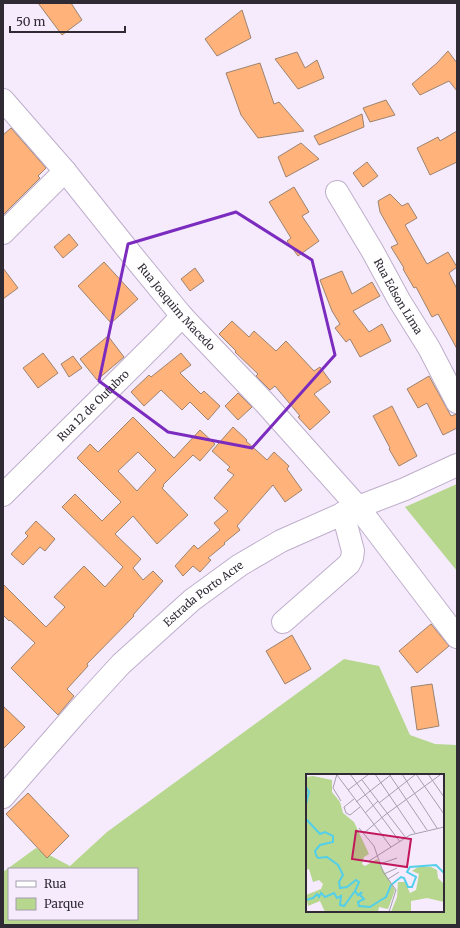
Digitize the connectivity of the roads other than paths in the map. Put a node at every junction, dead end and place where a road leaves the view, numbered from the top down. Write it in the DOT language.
graph roads {
  1 [pos="3,100"];
  2 [pos="65,171"];
  3 [pos="336,192"];
  4 [pos="3,233"];
  5 [pos="182,316"];
  6 [pos="457,402"];
  7 [pos="457,465"];
  8 [pos="3,495"];
  9 [pos="350,510"];
  10 [pos="282,622"];
  11 [pos="457,637"];
  12 [pos="5,790"];
  1 -- 2 [label="street, Rua Joaquim Macedo"];
  2 -- 4 [label="street"];
  2 -- 5 [label="street, Rua Joaquim Macedo"];
  3 -- 6 [label="street, Rua Edson Lima"];
  5 -- 8 [label="street, Rua 12 de Outubro"];
  5 -- 9 [label="street, Rua Joaquim Macedo"];
  7 -- 9 [label="street, Estrada Porto Acre"];
  9 -- 10 [label="street"];
  9 -- 11 [label="street, Rua Joaquim Macedo"];
  9 -- 12 [label="street, Estrada Porto Acre"];
}
